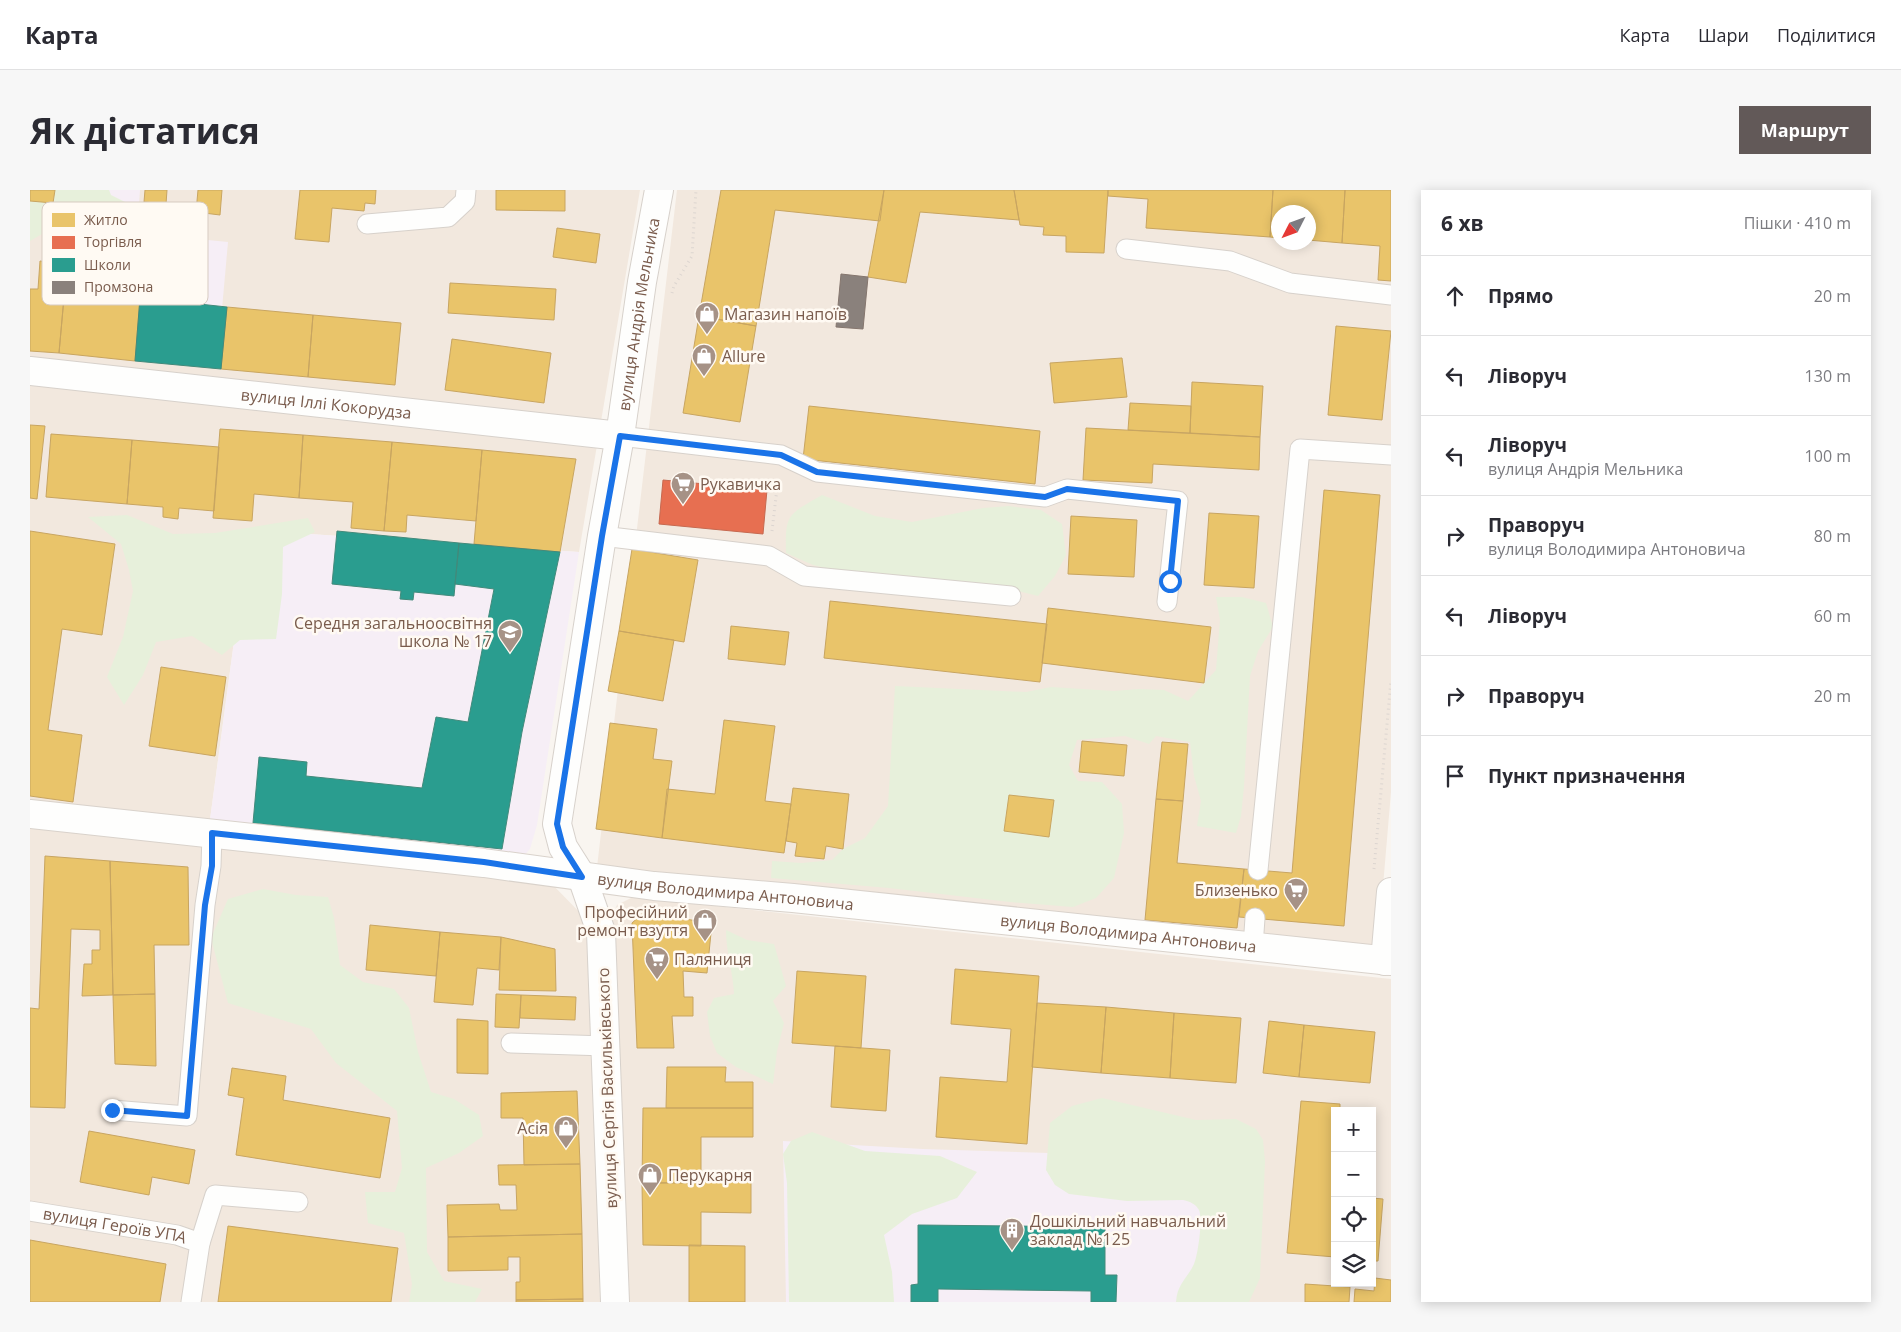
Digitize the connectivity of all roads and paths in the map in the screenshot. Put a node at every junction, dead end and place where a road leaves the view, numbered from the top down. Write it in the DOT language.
graph roads {
  1 [pos="466,190"];
  2 [pos="659,190"];
  3 [pos="367,224"];
  4 [pos="1126,249"];
  5 [pos="1391,295"];
  6 [pos="30,371"];
  7 [pos="620,436"];
  8 [pos="781,455"];
  9 [pos="1391,455"];
  10 [pos="602,536"];
  11 [pos="769,556"];
  12 [pos="1011,596"];
  13 [pos="1167,602"];
  14 [pos="1391,680"];
  15 [pos="30,814"];
  16 [pos="212,833"];
  17 [pos="1258,870"];
  18 [pos="582,877"];
  19 [pos="1382,884"];
  20 [pos="1255,918"];
  21 [pos="1253,947"];
  22 [pos="1388,961"];
  23 [pos="511,1042"];
  24 [pos="606,1046"];
  25 [pos="112,1110"];
  26 [pos="298,1202"];
  27 [pos="30,1211"];
  28 [pos="200,1243"];
  29 [pos="191,1302"];
  30 [pos="615,1302"];
  1 -- 3 [label="lane"];
  2 -- 7 [label="street, вулиця Андрія Мельника"];
  4 -- 5 [label="lane"];
  6 -- 7 [label="street, вулиця Іллі Кокорудза"];
  7 -- 8 [label="lane"];
  7 -- 10 [label="street, вулиця Андрія Мельника"];
  8 -- 11 [label="path"];
  8 -- 13 [label="lane"];
  9 -- 17 [label="lane"];
  10 -- 11 [label="lane"];
  10 -- 18 [label="street, вулиця Андрія Мельника"];
  11 -- 12 [label="lane"];
  14 -- 19 [label="path"];
  15 -- 16 [label="street, вулиця Володимира Антоновича"];
  16 -- 18 [label="street, вулиця Володимира Антоновича"];
  16 -- 25 [label="lane"];
  18 -- 21 [label="street, вулиця Володимира Антоновича"];
  18 -- 24 [label="street, вулиця Сергія Васильківського"];
  19 -- 22 [label="street"];
  20 -- 21 [label="lane"];
  21 -- 22 [label="street, вулиця Володимира Антоновича"];
  23 -- 24 [label="lane"];
  24 -- 30 [label="street, вулиця Сергія Васильківського"];
  26 -- 28 [label="lane"];
  27 -- 28 [label="lane, вулиця Героїв УПА"];
  28 -- 29 [label="lane, вулиця Героїв УПА"];
}
